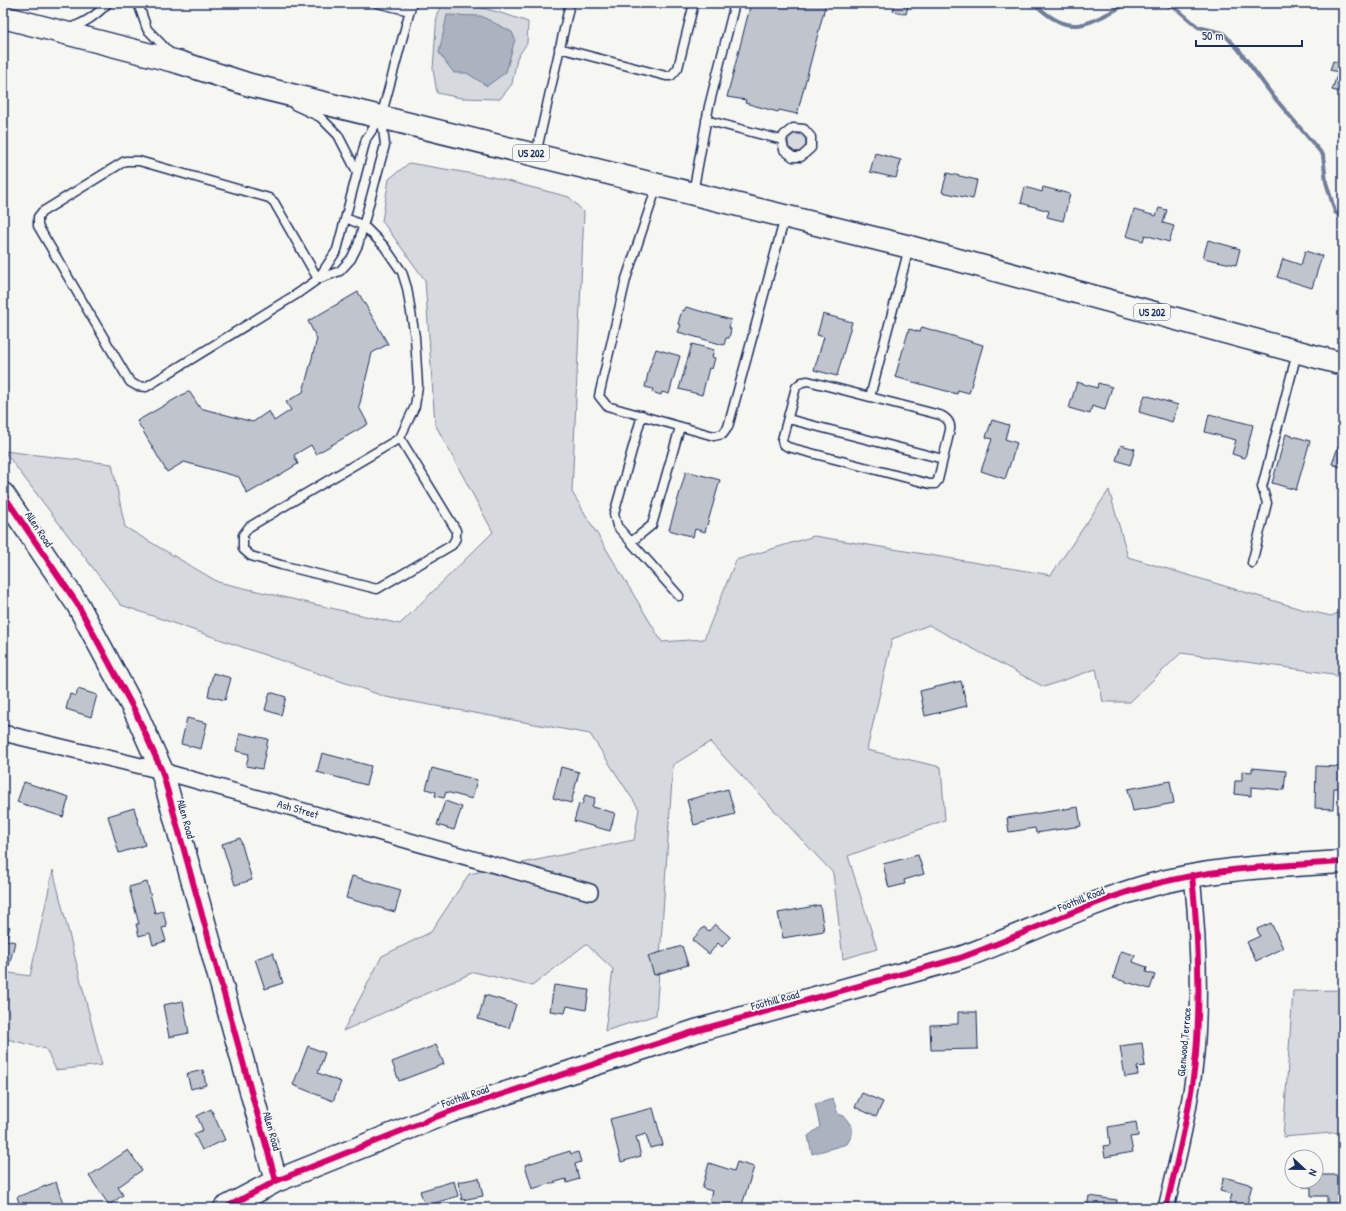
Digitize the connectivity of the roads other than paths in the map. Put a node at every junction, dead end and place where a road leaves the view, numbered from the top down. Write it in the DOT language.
graph roads {
  1 [pos="108,3"];
  2 [pos="138,3"];
  3 [pos="377,3"];
  4 [pos="412,3"];
  5 [pos="570,3"];
  6 [pos="694,3"];
  7 [pos="735,3"];
  8 [pos="410,11"];
  9 [pos="3,17"];
  10 [pos="57,31"];
  11 [pos="559,48"];
  12 [pos="178,62"];
  13 [pos="250,85"];
  14 [pos="381,117"];
  15 [pos="706,120"];
  16 [pos="782,140"];
  17 [pos="536,154"];
  18 [pos="357,172"];
  19 [pos="658,184"];
  20 [pos="693,193"];
  21 [pos="786,216"];
  22 [pos="346,218"];
  23 [pos="364,226"];
  24 [pos="910,247"];
  25 [pos="318,279"];
  26 [pos="1297,352"];
  27 [pos="1343,364"];
  28 [pos="870,397"];
  29 [pos="642,415"];
  30 [pos="788,419"];
  31 [pos="680,427"];
  32 [pos="400,438"];
  33 [pos="943,459"];
  34 [pos="3,494"];
  35 [pos="631,542"];
  36 [pos="1252,563"];
  37 [pos="679,596"];
  38 [pos="3,733"];
  39 [pos="162,771"];
  40 [pos="1343,862"];
  41 [pos="1192,875"];
  42 [pos="590,892"];
  43 [pos="276,1182"];
  44 [pos="225,1208"];
  45 [pos="1166,1208"];
  1 -- 10 [label="lane"];
  2 -- 12 [label="lane"];
  3 -- 8 [label="lane"];
  4 -- 8 [label="lane"];
  5 -- 11 [label="lane"];
  6 -- 11 [label="lane"];
  7 -- 15 [label="lane"];
  8 -- 14 [label="lane"];
  9 -- 10 [label="main road, US 202"];
  10 -- 12 [label="main road, US 202"];
  11 -- 17 [label="lane"];
  12 -- 13 [label="main road, US 202"];
  13 -- 14 [label="main road, US 202"];
  13 -- 18 [label="lane"];
  14 -- 17 [label="main road, US 202"];
  14 -- 18 [label="lane"];
  14 -- 23 [label="lane"];
  15 -- 16 [label="lane"];
  15 -- 20 [label="lane"];
  17 -- 19 [label="main road, US 202"];
  18 -- 22 [label="lane"];
  19 -- 20 [label="main road, US 202"];
  19 -- 29 [label="lane"];
  20 -- 21 [label="main road, US 202"];
  21 -- 24 [label="main road, US 202"];
  21 -- 31 [label="lane"];
  22 -- 23 [label="lane"];
  22 -- 25 [label="lane"];
  23 -- 25 [label="lane"];
  23 -- 32 [label="lane"];
  24 -- 26 [label="main road, US 202"];
  24 -- 28 [label="lane"];
  25 -- 25 [label="lane"];
  26 -- 27 [label="main road, US 202"];
  26 -- 36 [label="lane"];
  28 -- 30 [label="lane"];
  28 -- 33 [label="lane"];
  29 -- 31 [label="lane"];
  29 -- 35 [label="lane"];
  30 -- 33 [label="lane"];
  30 -- 33 [label="lane"];
  31 -- 35 [label="lane"];
  32 -- 32 [label="lane"];
  34 -- 39 [label="main road, Allen Road"];
  35 -- 37 [label="lane"];
  38 -- 39 [label="street, Ash Street"];
  39 -- 42 [label="street, Ash Street"];
  39 -- 43 [label="main road, Allen Road"];
  40 -- 41 [label="main road, Foothill Road"];
  41 -- 43 [label="main road, Foothill Road"];
  41 -- 45 [label="street, Glenwood Terrace"];
  43 -- 44 [label="main road, Foothill Road"];
}
